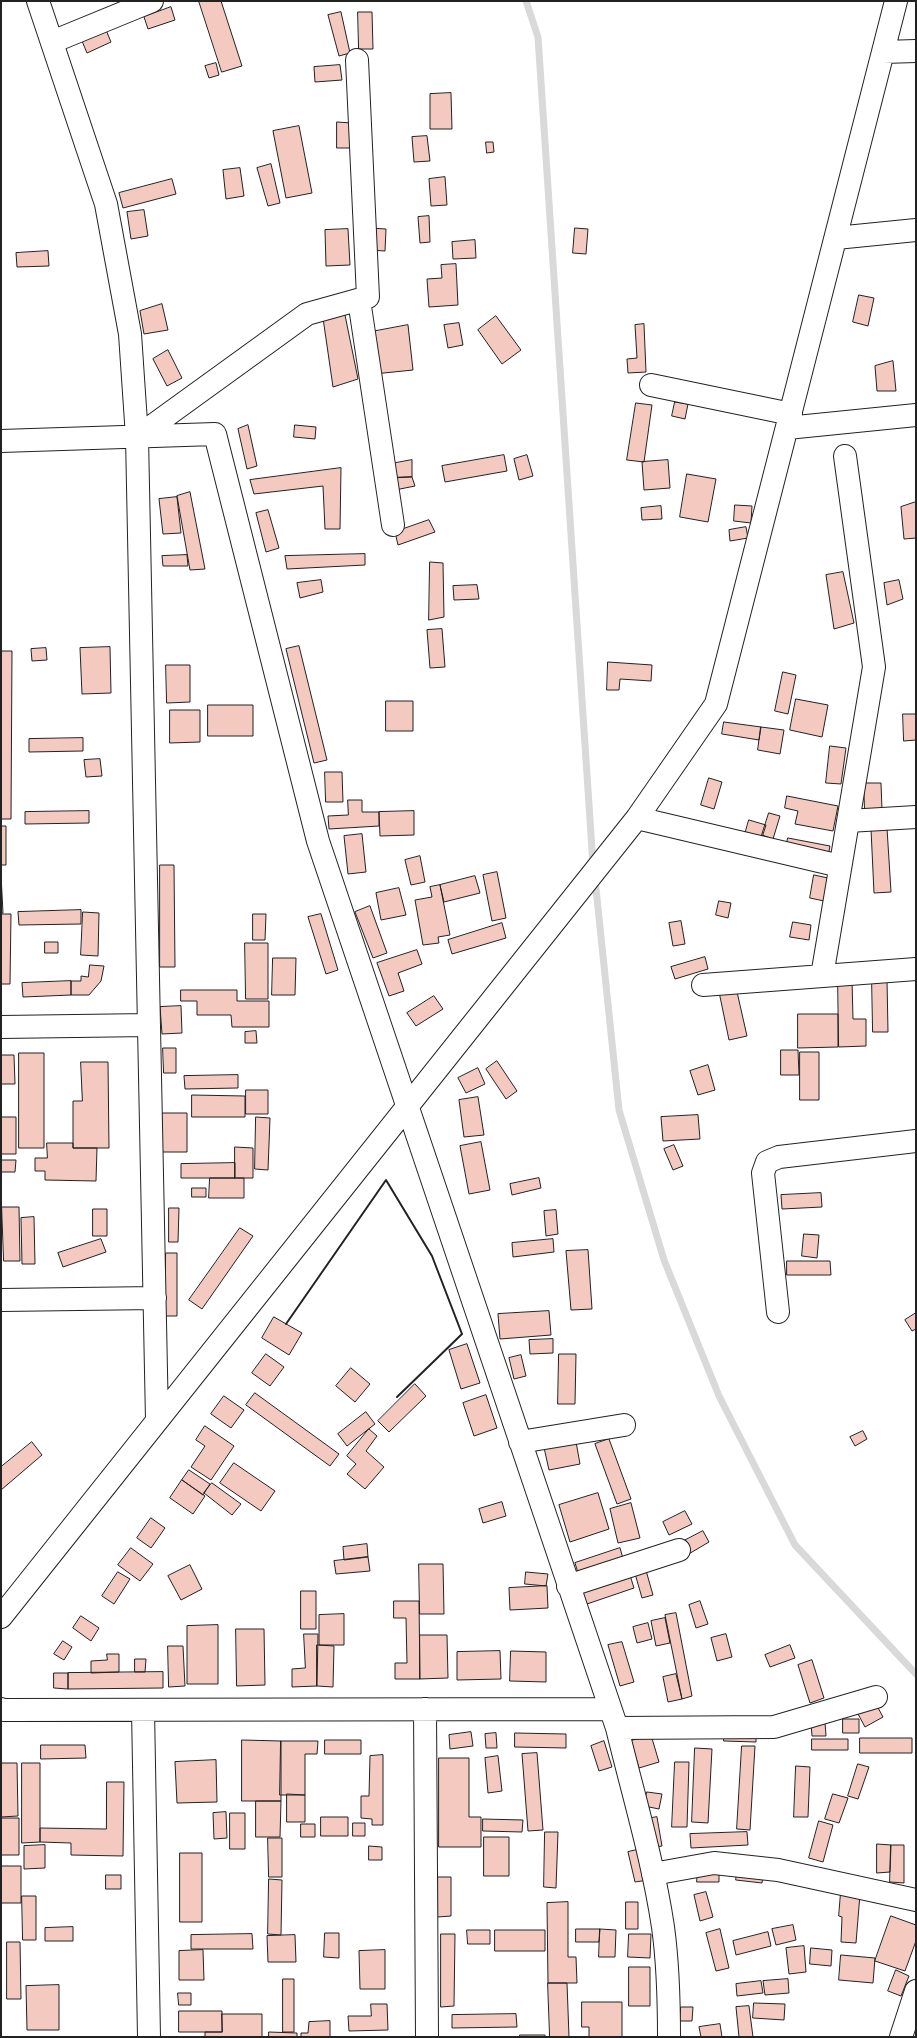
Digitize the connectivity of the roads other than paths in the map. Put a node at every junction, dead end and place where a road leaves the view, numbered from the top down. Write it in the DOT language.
graph roads {
  1 [pos="38,1"];
  2 [pos="152,1"];
  3 [pos="896,1"];
  4 [pos="52,42"];
  5 [pos="916,51"];
  6 [pos="883,52"];
  7 [pos="357,60"];
  8 [pos="916,230"];
  9 [pos="836,238"];
  10 [pos="359,300"];
  11 [pos="651,385"];
  12 [pos="916,415"];
  13 [pos="789,421"];
  14 [pos="137,436"];
  15 [pos="1,441"];
  16 [pos="845,456"];
  17 [pos="393,524"];
  18 [pos="916,817"];
  19 [pos="637,818"];
  20 [pos="848,821"];
  21 [pos="840,866"];
  22 [pos="916,969"];
  23 [pos="822,976"];
  24 [pos="703,985"];
  25 [pos="149,1025"];
  26 [pos="1,1027"];
  27 [pos="407,1106"];
  28 [pos="916,1141"];
  29 [pos="155,1298"];
  30 [pos="1,1300"];
  31 [pos="778,1312"];
  32 [pos="157,1420"];
  33 [pos="624,1425"];
  34 [pos="520,1442"];
  35 [pos="679,1550"];
  36 [pos="568,1586"];
  37 [pos="1,1617"];
  38 [pos="876,1697"];
  39 [pos="1,1709"];
  40 [pos="143,1710"];
  41 [pos="425,1710"];
  42 [pos="613,1718"];
  43 [pos="654,1874"];
  44 [pos="916,1900"];
  45 [pos="916,1991"];
  46 [pos="149,2037"];
  47 [pos="427,2037"];
  48 [pos="669,2037"];
  49 [pos="901,2037"];
  1 -- 4 [label="street"];
  2 -- 4 [label="street"];
  3 -- 6 [label="street"];
  4 -- 14 [label="street"];
  5 -- 6 [label="street"];
  6 -- 9 [label="street"];
  7 -- 10 [label="street"];
  8 -- 9 [label="street"];
  9 -- 13 [label="street"];
  10 -- 14 [label="street"];
  10 -- 17 [label="street"];
  11 -- 13 [label="street"];
  12 -- 13 [label="street"];
  13 -- 19 [label="street"];
  14 -- 15 [label="street"];
  14 -- 25 [label="street"];
  14 -- 27 [label="street"];
  16 -- 20 [label="street"];
  18 -- 20 [label="street"];
  19 -- 21 [label="street"];
  19 -- 27 [label="street"];
  20 -- 21 [label="street"];
  21 -- 23 [label="street"];
  22 -- 23 [label="street"];
  23 -- 24 [label="street"];
  25 -- 26 [label="street"];
  25 -- 29 [label="street"];
  27 -- 32 [label="street"];
  27 -- 34 [label="street"];
  28 -- 31 [label="street"];
  29 -- 30 [label="street"];
  29 -- 32 [label="street"];
  32 -- 37 [label="street"];
  33 -- 34 [label="street"];
  34 -- 36 [label="street"];
  35 -- 36 [label="street"];
  36 -- 42 [label="street"];
  38 -- 42 [label="street"];
  39 -- 40 [label="street"];
  40 -- 41 [label="street"];
  40 -- 46 [label="street"];
  41 -- 42 [label="street"];
  41 -- 47 [label="street"];
  42 -- 43 [label="street"];
  43 -- 44 [label="street"];
  43 -- 48 [label="street"];
  45 -- 49 [label="street"];
}
